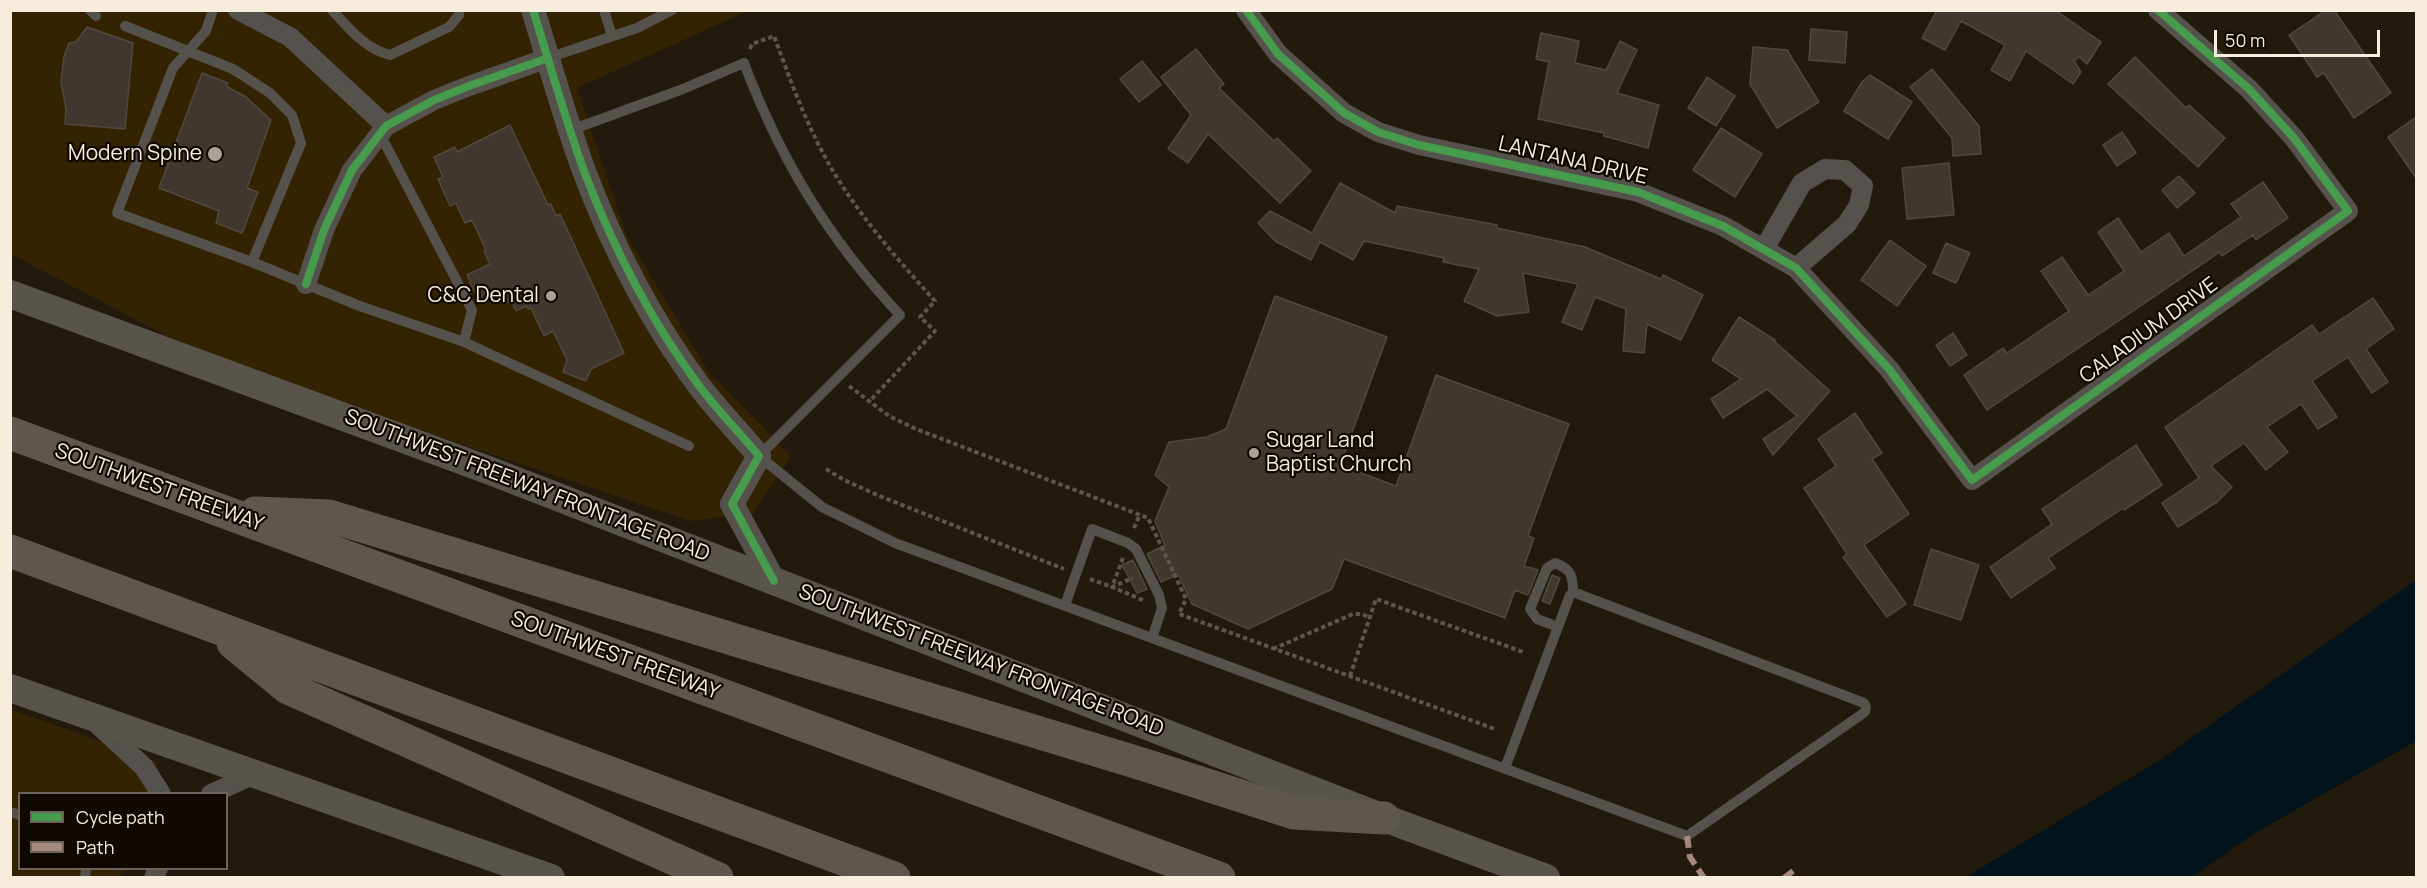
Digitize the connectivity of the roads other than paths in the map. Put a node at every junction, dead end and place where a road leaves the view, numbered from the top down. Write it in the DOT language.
graph roads {
  1 [pos="213,10"];
  2 [pos="332,10"];
  3 [pos="459,10"];
  4 [pos="533,10"];
  5 [pos="604,10"];
  6 [pos="672,10"];
  7 [pos="1246,10"];
  8 [pos="242,11"];
  9 [pos="2167,13"];
  10 [pos="125,26"];
  11 [pos="612,36"];
  12 [pos="188,51"];
  13 [pos="548,58"];
  14 [pos="383,130"];
  15 [pos="571,130"];
  16 [pos="1764,249"];
  17 [pos="252,262"];
  18 [pos="1796,268"];
  19 [pos="306,284"];
  20 [pos="10,294"];
  21 [pos="40,305"];
  22 [pos="10,314"];
  23 [pos="464,342"];
  24 [pos="10,433"];
  25 [pos="689,446"];
  26 [pos="759,456"];
  27 [pos="1972,480"];
  28 [pos="226,512"];
  29 [pos="10,551"];
  30 [pos="774,581"];
  31 [pos="1573,592"];
  32 [pos="1065,606"];
  33 [pos="210,625"];
  34 [pos="1558,627"];
  35 [pos="1152,638"];
  36 [pos="10,688"];
  37 [pos="87,715"];
  38 [pos="1504,768"];
  39 [pos="255,774"];
  40 [pos="160,792"];
  41 [pos="215,792"];
  42 [pos="1384,818"];
  43 [pos="551,878"];
  44 [pos="717,878"];
  45 [pos="894,878"];
  46 [pos="1219,878"];
  47 [pos="1546,878"];
  1 -- 12 [label="lane"];
  2 -- 3 [label="lane"];
  4 -- 13 [label="street"];
  5 -- 11 [label="lane"];
  6 -- 11 [label="lane"];
  7 -- 16 [label="street, LANTANA DRIVE"];
  8 -- 14 [label="street"];
  9 -- 27 [label="street, CALADIUM DRIVE"];
  10 -- 12 [label="lane"];
  11 -- 13 [label="lane"];
  12 -- 17 [label="lane"];
  12 -- 17 [label="lane"];
  13 -- 14 [label="street"];
  13 -- 15 [label="street"];
  14 -- 19 [label="street"];
  14 -- 23 [label="lane"];
  15 -- 26 [label="street"];
  15 -- 26 [label="lane"];
  16 -- 18 [label="street, LANTANA DRIVE"];
  16 -- 18 [label="street"];
  17 -- 19 [label="lane"];
  18 -- 27 [label="street, LANTANA DRIVE"];
  19 -- 23 [label="lane"];
  20 -- 21 [label="main road, SOUTHWEST FREEWAY FRONTAGE ROAD"];
  21 -- 22 [label="main road"];
  21 -- 30 [label="main road, SOUTHWEST FREEWAY FRONTAGE ROAD"];
  23 -- 25 [label="lane"];
  24 -- 28 [label="highway, SOUTHWEST FREEWAY"];
  26 -- 30 [label="street"];
  26 -- 32 [label="lane"];
  28 -- 42 [label="highway"];
  28 -- 46 [label="highway, SOUTHWEST FREEWAY"];
  29 -- 33 [label="highway"];
  30 -- 42 [label="main road, SOUTHWEST FREEWAY FRONTAGE ROAD"];
  31 -- 34 [label="lane"];
  31 -- 34 [label="lane"];
  31 -- 38 [label="lane"];
  32 -- 35 [label="lane"];
  32 -- 35 [label="lane"];
  33 -- 44 [label="highway"];
  33 -- 45 [label="highway"];
  34 -- 38 [label="lane"];
  35 -- 38 [label="lane"];
  36 -- 37 [label="main road"];
  37 -- 39 [label="main road"];
  37 -- 40 [label="street"];
  39 -- 41 [label="street"];
  39 -- 43 [label="main road"];
  42 -- 47 [label="main road, SOUTHWEST FREEWAY FRONTAGE ROAD"];
}
